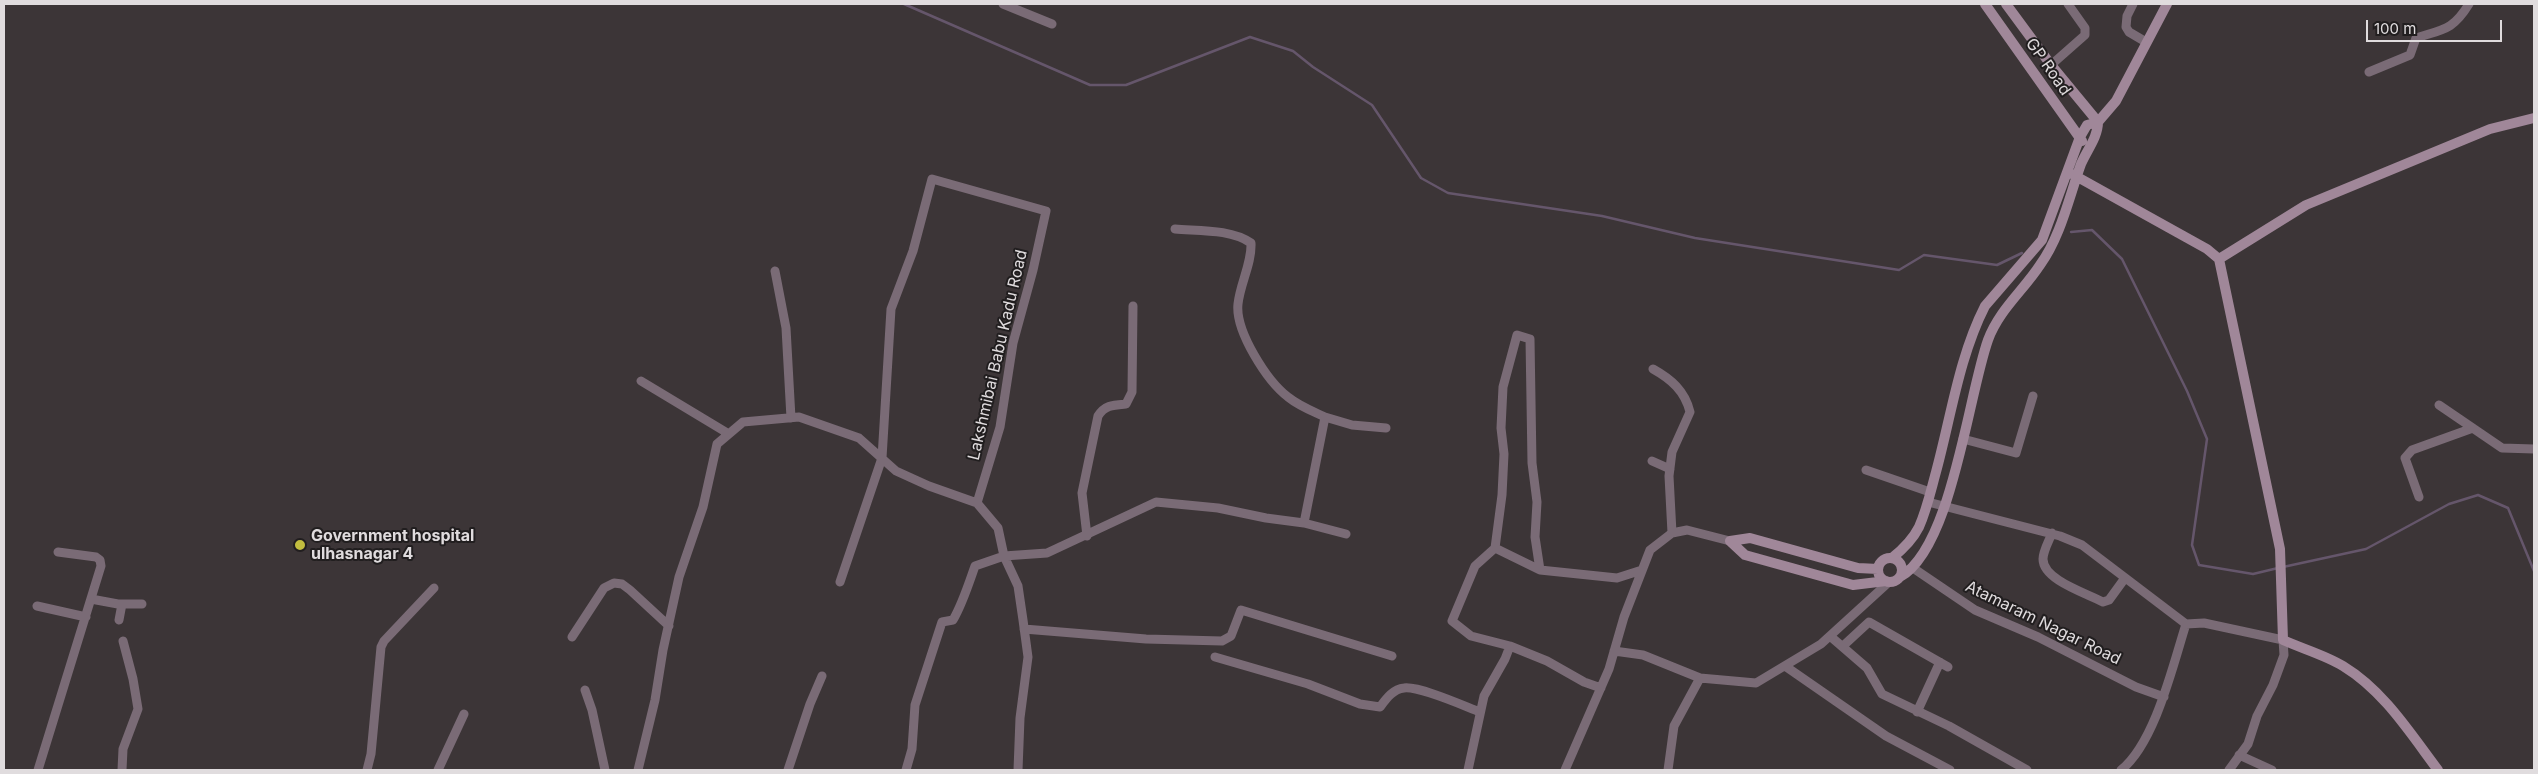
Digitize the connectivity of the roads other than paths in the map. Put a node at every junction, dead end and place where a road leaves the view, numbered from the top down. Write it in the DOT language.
graph roads {
  1 [pos="1003,4"];
  2 [pos="1985,4"];
  3 [pos="2006,4"];
  4 [pos="2068,4"];
  5 [pos="2132,4"];
  6 [pos="2167,4"];
  7 [pos="2469,4"];
  8 [pos="1052,24"];
  9 [pos="2146,42"];
  10 [pos="2050,65"];
  11 [pos="2369,72"];
  12 [pos="2534,118"];
  13 [pos="2098,122"];
  14 [pos="2080,137"];
  15 [pos="2088,148"];
  16 [pos="2067,171"];
  17 [pos="2077,176"];
  18 [pos="1175,229"];
  19 [pos="2219,259"];
  20 [pos="775,270"];
  21 [pos="1133,306"];
  22 [pos="1979,318"];
  23 [pos="1994,324"];
  24 [pos="1653,369"];
  25 [pos="641,381"];
  26 [pos="2033,396"];
  27 [pos="2439,405"];
  28 [pos="1325,417"];
  29 [pos="791,418"];
  30 [pos="1386,428"];
  31 [pos="2473,428"];
  32 [pos="729,434"];
  33 [pos="1944,443"];
  34 [pos="1962,443"];
  35 [pos="2534,449"];
  36 [pos="882,458"];
  37 [pos="1652,461"];
  38 [pos="1670,469"];
  39 [pos="1866,470"];
  40 [pos="1929,497"];
  41 [pos="2419,497"];
  42 [pos="977,503"];
  43 [pos="1944,506"];
  44 [pos="1304,523"];
  45 [pos="1672,533"];
  46 [pos="1346,534"];
  47 [pos="2052,534"];
  48 [pos="1086,536"];
  49 [pos="1730,541"];
  50 [pos="1495,548"];
  51 [pos="58,552"];
  52 [pos="1004,556"];
  53 [pos="1892,558"];
  54 [pos="1913,568"];
  55 [pos="1878,569"];
  56 [pos="1540,570"];
  57 [pos="1642,570"];
  58 [pos="1900,577"];
  59 [pos="2125,578"];
  60 [pos="840,582"];
  61 [pos="1887,582"];
  62 [pos="434,588"];
  63 [pos="92,599"];
  64 [pos="122,604"];
  65 [pos="142,604"];
  66 [pos="37,606"];
  67 [pos="86,617"];
  68 [pos="118,620"];
  69 [pos="2186,624"];
  70 [pos="669,626"];
  71 [pos="1024,629"];
  72 [pos="572,636"];
  73 [pos="1830,636"];
  74 [pos="2284,640"];
  75 [pos="123,641"];
  76 [pos="1510,646"];
  77 [pos="1843,646"];
  78 [pos="1614,651"];
  79 [pos="1392,656"];
  80 [pos="1215,657"];
  81 [pos="1785,666"];
  82 [pos="822,676"];
  83 [pos="1700,678"];
  84 [pos="1601,688"];
  85 [pos="585,690"];
  86 [pos="2164,697"];
  87 [pos="1480,712"];
  88 [pos="1917,712"];
  89 [pos="464,714"];
  90 [pos="2239,755"];
  91 [pos="38,770"];
  92 [pos="122,770"];
  93 [pos="367,770"];
  94 [pos="438,770"];
  95 [pos="605,770"];
  96 [pos="638,770"];
  97 [pos="788,770"];
  98 [pos="906,770"];
  99 [pos="1018,770"];
  100 [pos="1468,770"];
  101 [pos="1565,770"];
  102 [pos="1668,770"];
  103 [pos="1950,770"];
  104 [pos="2027,770"];
  105 [pos="2121,770"];
  106 [pos="2228,770"];
  107 [pos="2272,770"];
  108 [pos="2438,770"];
  1 -- 8 [label="street"];
  2 -- 14 [label="street, GP Road"];
  3 -- 10 [label="street, GP Road"];
  4 -- 10 [label="street"];
  5 -- 9 [label="street"];
  6 -- 9 [label="street"];
  7 -- 11 [label="street"];
  9 -- 13 [label="street"];
  10 -- 13 [label="street, GP Road"];
  12 -- 19 [label="street"];
  13 -- 14 [label="street"];
  13 -- 15 [label="street"];
  14 -- 15 [label="street, GP Road"];
  14 -- 16 [label="street"];
  15 -- 17 [label="street"];
  16 -- 17 [label="street"];
  16 -- 22 [label="street"];
  17 -- 19 [label="street"];
  17 -- 23 [label="street"];
  18 -- 28 [label="street"];
  19 -- 74 [label="street"];
  20 -- 29 [label="street"];
  21 -- 48 [label="street"];
  22 -- 23 [label="street"];
  22 -- 33 [label="street"];
  23 -- 34 [label="street"];
  24 -- 38 [label="street"];
  25 -- 32 [label="street"];
  26 -- 34 [label="street"];
  27 -- 31 [label="street"];
  28 -- 30 [label="street"];
  28 -- 44 [label="street"];
  29 -- 32 [label="street"];
  29 -- 36 [label="street"];
  31 -- 35 [label="street"];
  31 -- 41 [label="street"];
  32 -- 70 [label="street"];
  33 -- 34 [label="street"];
  33 -- 40 [label="street"];
  34 -- 43 [label="street"];
  36 -- 42 [label="street"];
  36 -- 42 [label="street, Lakshmibai Babu Kadu Road"];
  36 -- 60 [label="street"];
  37 -- 38 [label="street"];
  38 -- 45 [label="street"];
  39 -- 40 [label="street"];
  40 -- 43 [label="street"];
  40 -- 53 [label="street"];
  42 -- 52 [label="street"];
  43 -- 47 [label="street"];
  43 -- 54 [label="street"];
  44 -- 46 [label="street"];
  44 -- 48 [label="street"];
  45 -- 49 [label="street"];
  45 -- 57 [label="street"];
  47 -- 59 [label="street"];
  47 -- 59 [label="street"];
  48 -- 52 [label="street"];
  49 -- 55 [label="street"];
  49 -- 61 [label="street"];
  50 -- 56 [label="street"];
  50 -- 56 [label="street"];
  50 -- 76 [label="street"];
  51 -- 63 [label="street"];
  52 -- 71 [label="street"];
  52 -- 98 [label="street"];
  53 -- 55 [label="street"];
  53 -- 58 [label="street"];
  54 -- 58 [label="street"];
  54 -- 86 [label="street, Atamaram Nagar Road"];
  55 -- 61 [label="street"];
  56 -- 57 [label="street"];
  57 -- 78 [label="street"];
  58 -- 61 [label="street"];
  59 -- 69 [label="street"];
  61 -- 73 [label="street"];
  62 -- 93 [label="street"];
  63 -- 64 [label="street"];
  63 -- 67 [label="street"];
  64 -- 65 [label="street"];
  64 -- 68 [label="street"];
  66 -- 67 [label="street"];
  67 -- 91 [label="street"];
  69 -- 74 [label="street"];
  69 -- 86 [label="street"];
  70 -- 72 [label="street"];
  70 -- 96 [label="street"];
  71 -- 79 [label="street"];
  71 -- 99 [label="street"];
  73 -- 77 [label="street"];
  73 -- 81 [label="street"];
  74 -- 90 [label="street"];
  74 -- 108 [label="street"];
  75 -- 92 [label="street"];
  76 -- 84 [label="street"];
  76 -- 87 [label="street"];
  77 -- 88 [label="street"];
  77 -- 88 [label="street"];
  78 -- 83 [label="street"];
  78 -- 84 [label="street"];
  80 -- 87 [label="street"];
  81 -- 83 [label="street"];
  81 -- 103 [label="street"];
  82 -- 97 [label="street"];
  83 -- 102 [label="street"];
  84 -- 101 [label="street"];
  85 -- 95 [label="street"];
  86 -- 105 [label="street"];
  87 -- 100 [label="street"];
  88 -- 104 [label="street"];
  89 -- 94 [label="street"];
  90 -- 106 [label="street"];
  90 -- 107 [label="street"];
}
